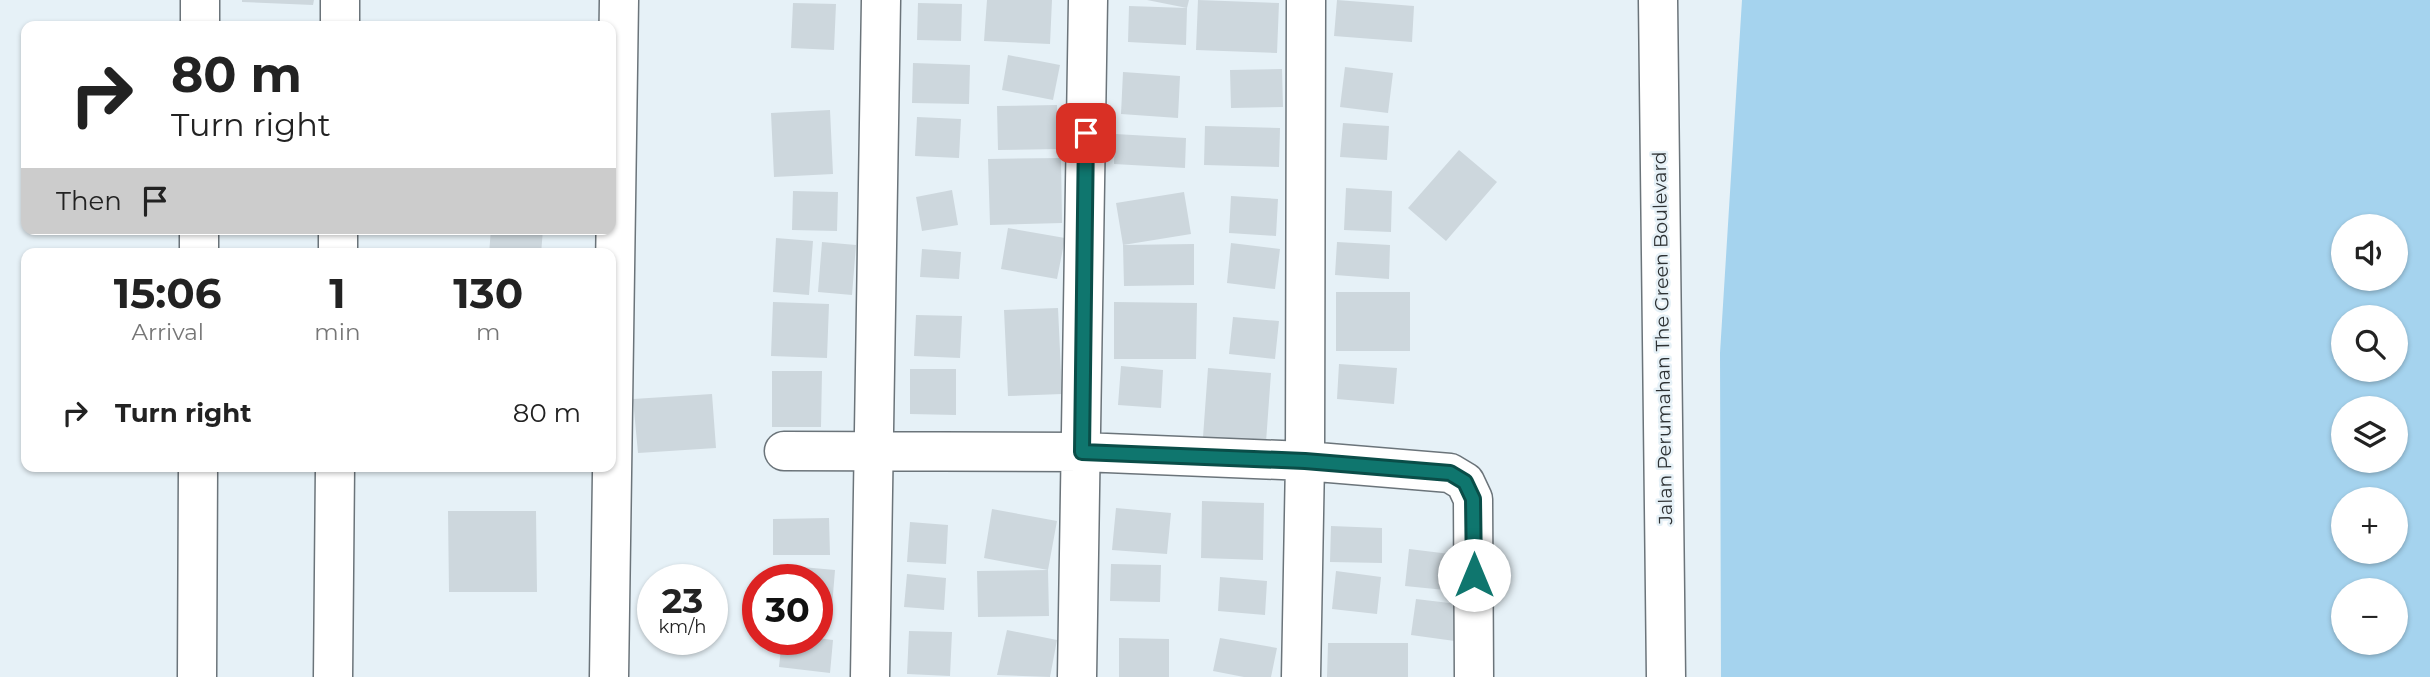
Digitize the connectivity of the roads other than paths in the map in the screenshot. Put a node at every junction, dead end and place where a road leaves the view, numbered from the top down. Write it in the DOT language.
graph roads {
  1 [pos="200,0"];
  2 [pos="340,0"];
  3 [pos="619,0"];
  4 [pos="881,0"];
  5 [pos="1088,0"];
  6 [pos="1306,0"];
  7 [pos="1658,0"];
  8 [pos="200,21"];
  9 [pos="340,21"];
  10 [pos="616,203"];
  11 [pos="874,450"];
  12 [pos="784,451"];
  13 [pos="1082,452"];
  14 [pos="1305,461"];
  15 [pos="198,472"];
  16 [pos="335,472"];
  17 [pos="612,472"];
  18 [pos="197,677"];
  19 [pos="333,677"];
  20 [pos="609,677"];
  21 [pos="870,677"];
  22 [pos="1077,677"];
  23 [pos="1301,677"];
  24 [pos="1474,677"];
  25 [pos="1666,677"];
  1 -- 8 [label="street"];
  2 -- 9 [label="street"];
  3 -- 10 [label="street"];
  4 -- 11 [label="street"];
  5 -- 13 [label="street"];
  6 -- 14 [label="street"];
  7 -- 25 [label="street, Jalan Perumahan The Green Boulevard"];
  11 -- 12 [label="street"];
  11 -- 13 [label="street"];
  11 -- 21 [label="street"];
  13 -- 14 [label="street"];
  13 -- 22 [label="street"];
  14 -- 23 [label="street"];
  14 -- 24 [label="street"];
  15 -- 18 [label="street"];
  16 -- 19 [label="street"];
  17 -- 20 [label="street"];
}
